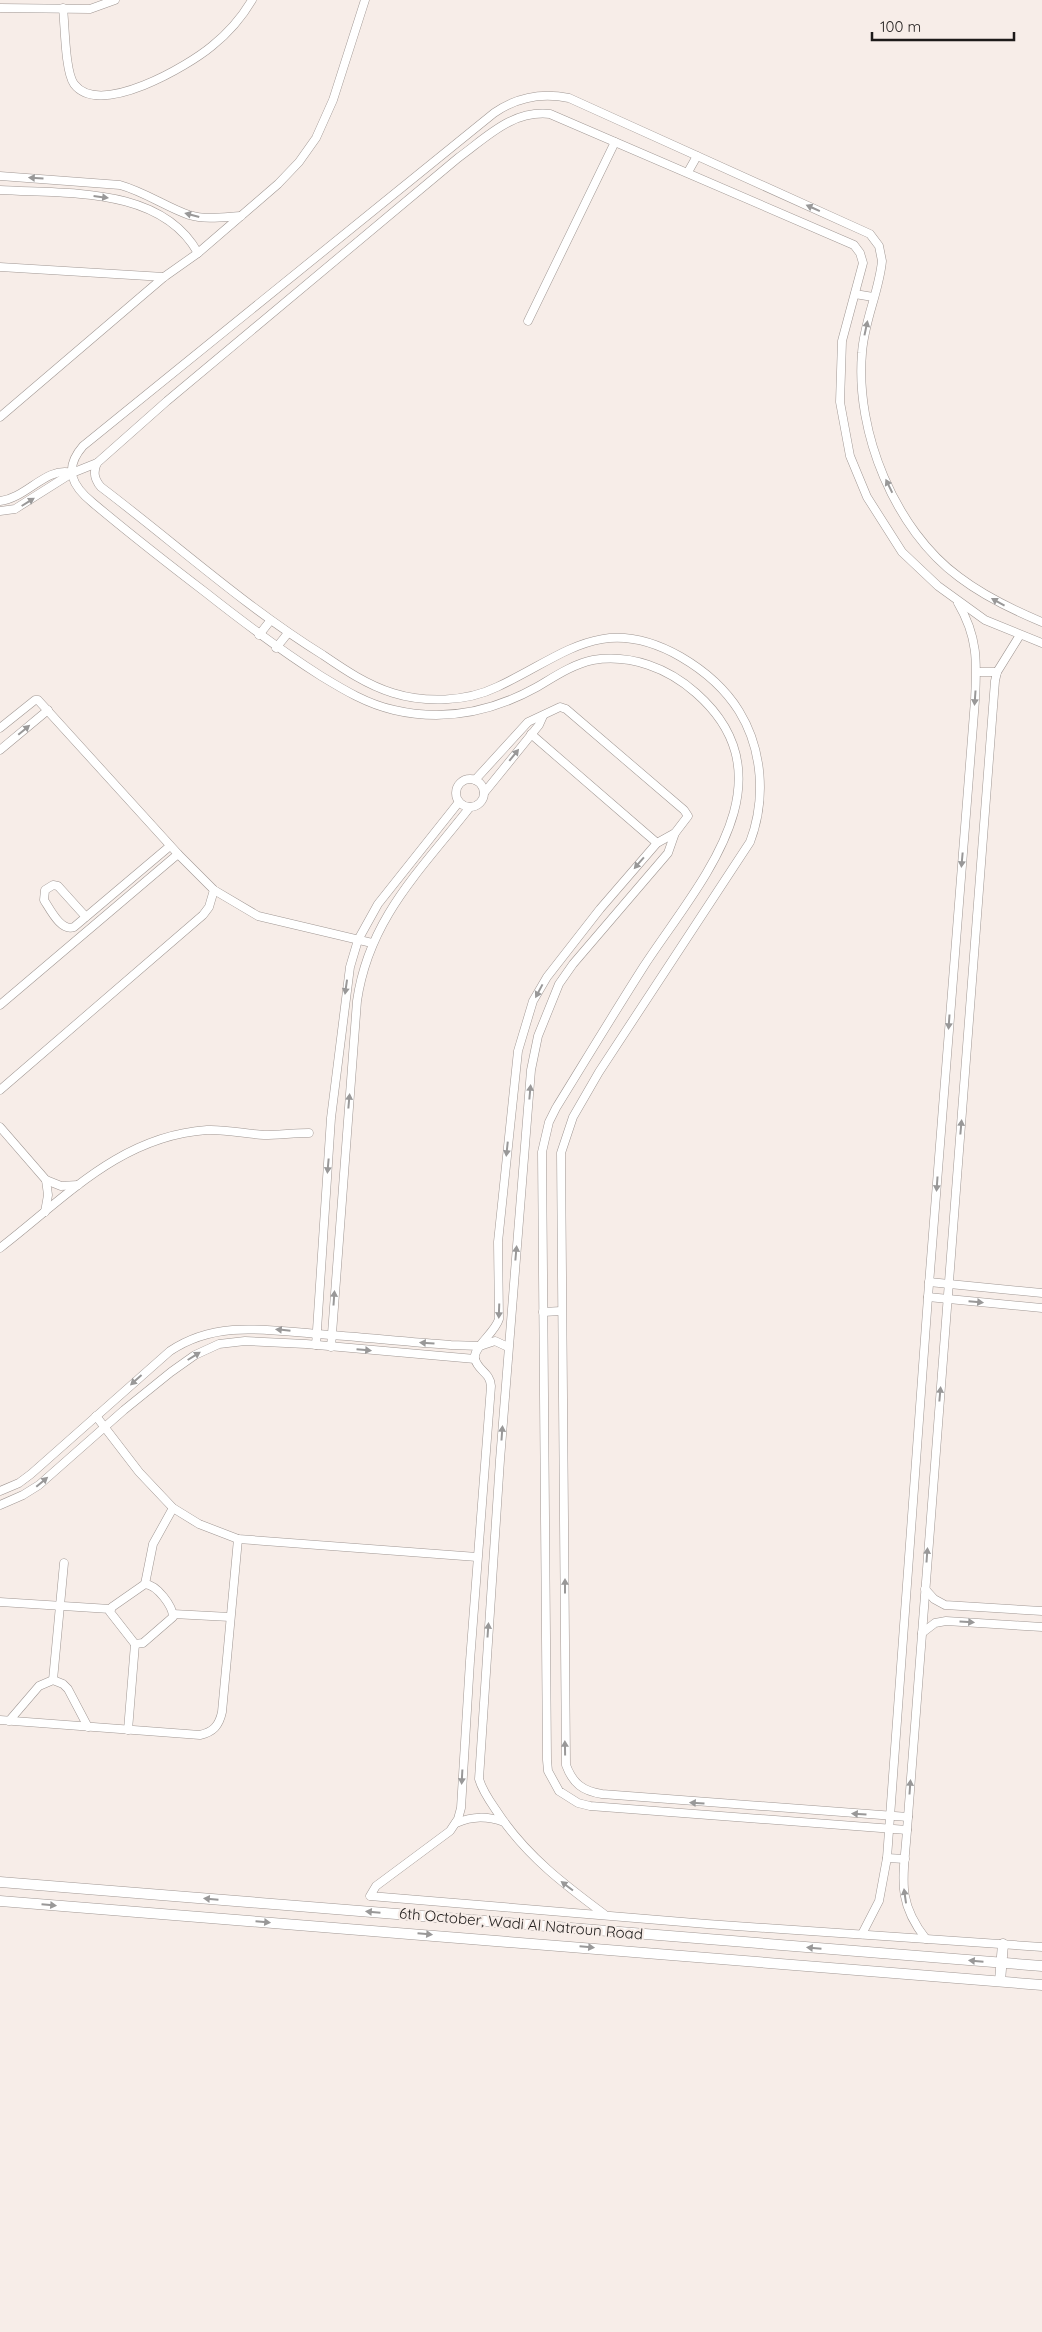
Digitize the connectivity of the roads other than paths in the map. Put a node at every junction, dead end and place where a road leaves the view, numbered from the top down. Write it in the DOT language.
graph roads {
  1 [pos="115,0"];
  2 [pos="252,0"];
  3 [pos="365,0"];
  4 [pos="0,8"];
  5 [pos="63,8"];
  6 [pos="615,142"];
  7 [pos="697,156"];
  8 [pos="688,172"];
  9 [pos="0,176"];
  10 [pos="0,190"];
  11 [pos="176,208"];
  12 [pos="241,216"];
  13 [pos="169,220"];
  14 [pos="340,236"];
  15 [pos="351,248"];
  16 [pos="198,253"];
  17 [pos="0,267"];
  18 [pos="164,277"];
  19 [pos="855,294"];
  20 [pos="873,297"];
  21 [pos="528,322"];
  22 [pos="0,417"];
  23 [pos="97,463"];
  24 [pos="72,473"];
  25 [pos="0,501"];
  26 [pos="0,511"];
  27 [pos="957,601"];
  28 [pos="270,621"];
  29 [pos="1042,622"];
  30 [pos="288,633"];
  31 [pos="259,635"];
  32 [pos="1020,635"];
  33 [pos="1042,643"];
  34 [pos="276,648"];
  35 [pos="977,672"];
  36 [pos="997,672"];
  37 [pos="48,710"];
  38 [pos="543,716"];
  39 [pos="0,728"];
  40 [pos="531,734"];
  41 [pos="0,750"];
  42 [pos="475,780"];
  43 [pos="484,793"];
  44 [pos="459,802"];
  45 [pos="470,807"];
  46 [pos="675,833"];
  47 [pos="657,842"];
  48 [pos="170,846"];
  49 [pos="178,854"];
  50 [pos="214,890"];
  51 [pos="616,890"];
  52 [pos="627,899"];
  53 [pos="86,917"];
  54 [pos="358,940"];
  55 [pos="372,943"];
  56 [pos="0,1005"];
  57 [pos="0,1090"];
  58 [pos="0,1127"];
  59 [pos="309,1133"];
  60 [pos="329,1146"];
  61 [pos="346,1146"];
  62 [pos="46,1180"];
  63 [pos="78,1185"];
  64 [pos="44,1213"];
  65 [pos="0,1248"];
  66 [pos="929,1282"];
  67 [pos="949,1284"];
  68 [pos="500,1285"];
  69 [pos="513,1285"];
  70 [pos="1042,1293"];
  71 [pos="928,1297"];
  72 [pos="948,1299"];
  73 [pos="1042,1308"];
  74 [pos="561,1311"];
  75 [pos="543,1312"];
  76 [pos="316,1334"];
  77 [pos="332,1335"];
  78 [pos="316,1345"];
  79 [pos="451,1345"];
  80 [pos="480,1346"];
  81 [pos="331,1347"];
  82 [pos="508,1347"];
  83 [pos="450,1357"];
  84 [pos="475,1359"];
  85 [pos="96,1416"];
  86 [pos="104,1428"];
  87 [pos="485,1460"];
  88 [pos="500,1460"];
  89 [pos="0,1491"];
  90 [pos="0,1504"];
  91 [pos="173,1508"];
  92 [pos="238,1539"];
  93 [pos="477,1557"];
  94 [pos="64,1563"];
  95 [pos="145,1584"];
  96 [pos="925,1589"];
  97 [pos="0,1602"];
  98 [pos="61,1606"];
  99 [pos="110,1609"];
  100 [pos="1042,1611"];
  101 [pos="173,1614"];
  102 [pos="230,1617"];
  103 [pos="1042,1627"];
  104 [pos="922,1633"];
  105 [pos="136,1644"];
  106 [pos="470,1661"];
  107 [pos="486,1662"];
  108 [pos="53,1680"];
  109 [pos="468,1681"];
  110 [pos="484,1682"];
  111 [pos="0,1720"];
  112 [pos="9,1721"];
  113 [pos="88,1727"];
  114 [pos="128,1730"];
  115 [pos="465,1731"];
  116 [pos="480,1732"];
  117 [pos="463,1760"];
  118 [pos="478,1762"];
  119 [pos="890,1816"];
  120 [pos="908,1817"];
  121 [pos="504,1822"];
  122 [pos="456,1823"];
  123 [pos="889,1828"];
  124 [pos="907,1830"];
  125 [pos="887,1858"];
  126 [pos="905,1859"];
  127 [pos="0,1882"];
  128 [pos="0,1901"];
  129 [pos="606,1915"];
  130 [pos="862,1934"];
  131 [pos="926,1939"];
  132 [pos="1003,1944"];
  133 [pos="1042,1947"];
  134 [pos="1002,1963"];
  135 [pos="1042,1966"];
  136 [pos="1000,1982"];
  137 [pos="1042,1984"];
  1 -- 5 [label="street"];
  2 -- 5 [label="street"];
  3 -- 12 [label="street"];
  4 -- 5 [label="street"];
  6 -- 8 [label="street"];
  6 -- 15 [label="street"];
  6 -- 21 [label="street"];
  7 -- 8 [label="street"];
  7 -- 14 [label="street"];
  20 -- 7 [label="street, one-way"];
  8 -- 19 [label="street"];
  11 -- 9 [label="street, one-way"];
  10 -- 13 [label="street, one-way"];
  12 -- 11 [label="street, one-way"];
  11 -- 13 [label="street"];
  12 -- 16 [label="street"];
  13 -- 16 [label="street"];
  14 -- 15 [label="street"];
  14 -- 24 [label="street"];
  15 -- 23 [label="street"];
  16 -- 18 [label="street"];
  17 -- 18 [label="street"];
  18 -- 22 [label="street"];
  19 -- 20 [label="street"];
  19 -- 27 [label="street"];
  29 -- 20 [label="street, one-way"];
  23 -- 24 [label="street"];
  23 -- 28 [label="street"];
  24 -- 25 [label="street"];
  26 -- 24 [label="street, one-way"];
  24 -- 31 [label="street"];
  27 -- 32 [label="street"];
  27 -- 35 [label="street"];
  28 -- 30 [label="street"];
  28 -- 31 [label="street"];
  30 -- 34 [label="street"];
  30 -- 74 [label="street"];
  31 -- 34 [label="street"];
  32 -- 33 [label="street"];
  32 -- 36 [label="street"];
  34 -- 75 [label="street"];
  35 -- 36 [label="street"];
  35 -- 66 [label="street, one-way"];
  67 -- 36 [label="street, one-way"];
  37 -- 39 [label="street"];
  41 -- 37 [label="street, one-way"];
  37 -- 48 [label="street"];
  38 -- 40 [label="street"];
  38 -- 42 [label="street"];
  38 -- 46 [label="street"];
  43 -- 40 [label="street, one-way"];
  40 -- 47 [label="street"];
  42 -- 43 [label="street"];
  42 -- 44 [label="street"];
  43 -- 45 [label="street"];
  44 -- 45 [label="street"];
  44 -- 54 [label="street"];
  45 -- 55 [label="street"];
  46 -- 47 [label="street"];
  46 -- 52 [label="street"];
  47 -- 51 [label="street, one-way"];
  48 -- 49 [label="street"];
  48 -- 53 [label="street"];
  49 -- 50 [label="street"];
  49 -- 56 [label="street"];
  50 -- 54 [label="street"];
  50 -- 57 [label="street"];
  51 -- 52 [label="street"];
  51 -- 68 [label="street, one-way"];
  69 -- 52 [label="street, one-way"];
  53 -- 53 [label="street"];
  54 -- 55 [label="street"];
  54 -- 60 [label="street, one-way"];
  61 -- 55 [label="street, one-way"];
  58 -- 62 [label="street"];
  59 -- 63 [label="street"];
  60 -- 61 [label="street"];
  60 -- 76 [label="street, one-way"];
  77 -- 61 [label="street, one-way"];
  62 -- 63 [label="street"];
  62 -- 64 [label="street"];
  63 -- 64 [label="street"];
  64 -- 65 [label="street"];
  66 -- 67 [label="street"];
  66 -- 71 [label="street"];
  67 -- 70 [label="street"];
  67 -- 72 [label="street"];
  68 -- 69 [label="street"];
  68 -- 80 [label="street, one-way"];
  69 -- 82 [label="street"];
  71 -- 72 [label="street"];
  71 -- 119 [label="street"];
  72 -- 73 [label="street, one-way"];
  96 -- 72 [label="street, one-way"];
  74 -- 75 [label="street"];
  119 -- 74 [label="street, one-way"];
  75 -- 123 [label="street"];
  76 -- 77 [label="street"];
  76 -- 78 [label="street"];
  76 -- 85 [label="street, one-way"];
  79 -- 77 [label="street, one-way"];
  77 -- 81 [label="street"];
  78 -- 81 [label="street"];
  86 -- 78 [label="street, one-way"];
  79 -- 80 [label="street"];
  79 -- 83 [label="street"];
  80 -- 82 [label="street"];
  80 -- 84 [label="street"];
  81 -- 83 [label="street, one-way"];
  88 -- 82 [label="street, one-way"];
  83 -- 84 [label="street"];
  84 -- 87 [label="street"];
  85 -- 86 [label="street"];
  85 -- 89 [label="street"];
  90 -- 86 [label="street, one-way"];
  86 -- 91 [label="street"];
  87 -- 88 [label="street"];
  87 -- 93 [label="street"];
  107 -- 88 [label="street, one-way"];
  91 -- 92 [label="street"];
  91 -- 95 [label="street"];
  92 -- 93 [label="street"];
  92 -- 102 [label="street"];
  93 -- 106 [label="street"];
  94 -- 98 [label="street"];
  95 -- 99 [label="street"];
  95 -- 101 [label="street"];
  96 -- 100 [label="street"];
  96 -- 104 [label="street"];
  97 -- 98 [label="street"];
  98 -- 99 [label="street"];
  98 -- 108 [label="street"];
  99 -- 105 [label="street"];
  101 -- 102 [label="street"];
  101 -- 105 [label="street"];
  102 -- 114 [label="street"];
  104 -- 103 [label="street, one-way"];
  120 -- 104 [label="street, one-way"];
  105 -- 114 [label="street"];
  106 -- 107 [label="street"];
  106 -- 109 [label="street"];
  107 -- 110 [label="street"];
  108 -- 112 [label="street"];
  108 -- 113 [label="street"];
  109 -- 110 [label="street"];
  109 -- 115 [label="street"];
  110 -- 116 [label="street"];
  111 -- 112 [label="street"];
  112 -- 113 [label="street"];
  113 -- 114 [label="street"];
  115 -- 116 [label="street"];
  115 -- 117 [label="street"];
  116 -- 118 [label="street"];
  117 -- 118 [label="street"];
  117 -- 122 [label="street, one-way"];
  118 -- 121 [label="street"];
  119 -- 120 [label="street"];
  119 -- 123 [label="street"];
  120 -- 124 [label="street"];
  121 -- 122 [label="street"];
  129 -- 121 [label="street, one-way"];
  122 -- 129 [label="street"];
  123 -- 124 [label="street"];
  123 -- 125 [label="street"];
  124 -- 126 [label="street"];
  125 -- 126 [label="street"];
  125 -- 130 [label="street"];
  131 -- 126 [label="street, one-way"];
  134 -- 127 [label="street, 6th October, Wadi Al Natroun Road, one-way"];
  128 -- 136 [label="street, 6th October, Wadi Al Natroun Road, one-way"];
  129 -- 130 [label="street"];
  130 -- 131 [label="street"];
  131 -- 132 [label="street"];
  132 -- 133 [label="street"];
  132 -- 134 [label="street"];
  134 -- 135 [label="street, 6th October, Wadi Al Natroun Road"];
  134 -- 136 [label="street"];
  136 -- 137 [label="street, 6th October, Wadi Al Natroun Road"];
}
